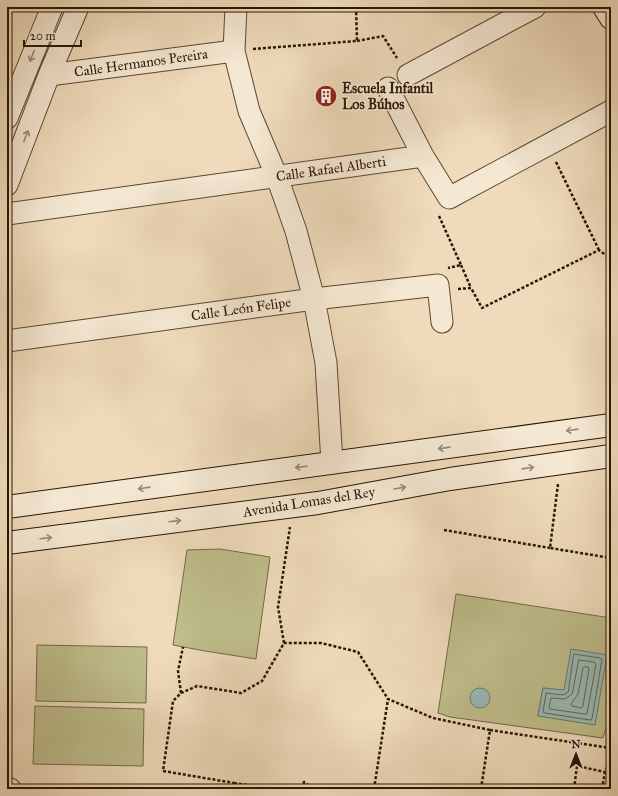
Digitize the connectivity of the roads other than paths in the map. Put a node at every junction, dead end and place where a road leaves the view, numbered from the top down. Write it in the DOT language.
graph roads {
  1 [pos="52,7"];
  2 [pos="78,7"];
  3 [pos="236,7"];
  4 [pos="535,7"];
  5 [pos="604,7"];
  6 [pos="611,18"];
  7 [pos="234,50"];
  8 [pos="408,75"];
  9 [pos="49,76"];
  10 [pos="388,88"];
  11 [pos="611,111"];
  12 [pos="7,118"];
  13 [pos="423,156"];
  14 [pos="277,177"];
  15 [pos="7,185"];
  16 [pos="7,214"];
  17 [pos="314,299"];
  18 [pos="442,322"];
  19 [pos="7,341"];
  20 [pos="611,425"];
  21 [pos="611,456"];
  22 [pos="332,463"];
  23 [pos="7,507"];
  24 [pos="7,543"];
  1 -- 12 [label="street, one-way"];
  2 -- 9 [label="street"];
  3 -- 7 [label="street"];
  4 -- 8 [label="street"];
  5 -- 6 [label="main road"];
  7 -- 9 [label="street, Calle Hermanos Pereira"];
  7 -- 14 [label="street"];
  15 -- 9 [label="street, one-way"];
  10 -- 13 [label="street"];
  11 -- 13 [label="street"];
  13 -- 14 [label="street, Calle Rafael Alberti"];
  14 -- 16 [label="street, Calle Rafael Alberti"];
  14 -- 17 [label="street"];
  17 -- 18 [label="street, Calle León Felipe"];
  17 -- 19 [label="street, Calle León Felipe"];
  17 -- 22 [label="street"];
  20 -- 22 [label="main road, one-way"];
  24 -- 21 [label="main road, Avenida Lomas del Rey, one-way"];
  22 -- 23 [label="main road, one-way"];
}
